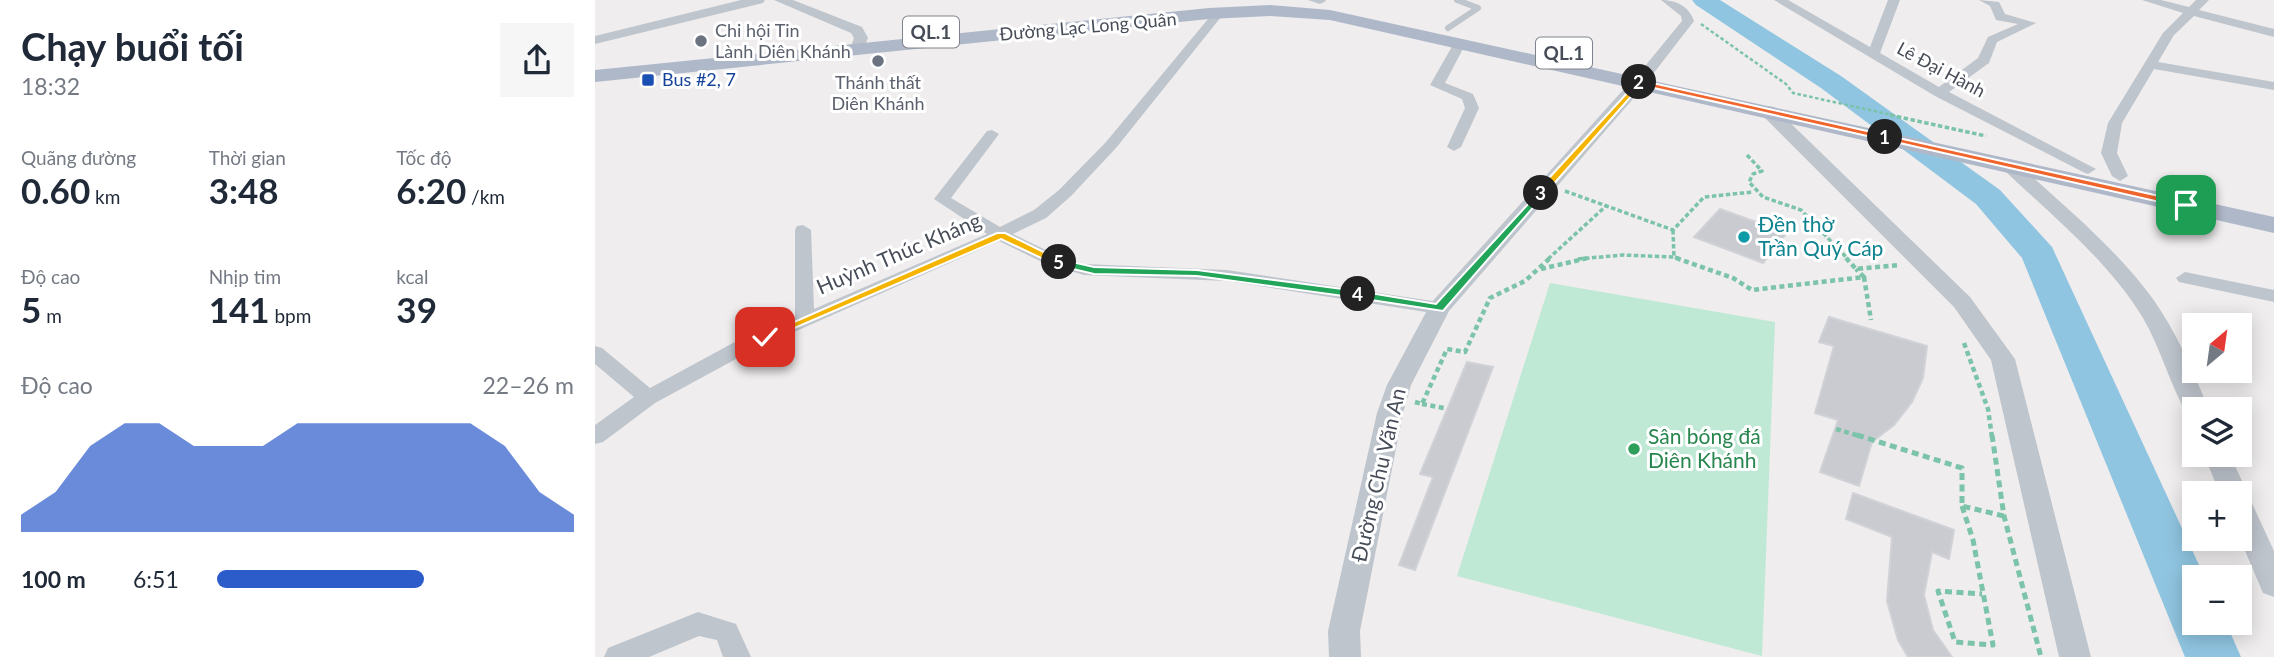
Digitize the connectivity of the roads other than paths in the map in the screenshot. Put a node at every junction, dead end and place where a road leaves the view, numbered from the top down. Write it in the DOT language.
graph roads {
  1 [pos="758,0"];
  2 [pos="781,0"];
  3 [pos="1266,0"];
  4 [pos="1314,0"];
  5 [pos="1457,0"];
  6 [pos="1667,0"];
  7 [pos="1780,0"];
  8 [pos="1894,0"];
  9 [pos="1985,0"];
  10 [pos="2148,0"];
  11 [pos="2203,0"];
  12 [pos="2193,12"];
  13 [pos="1217,15"];
  14 [pos="2274,33"];
  15 [pos="1454,36"];
  16 [pos="595,40"];
  17 [pos="859,43"];
  18 [pos="1873,55"];
  19 [pos="2149,64"];
  20 [pos="595,66"];
  21 [pos="595,76"];
  22 [pos="1643,77"];
  23 [pos="2274,86"];
  24 [pos="1940,93"];
  25 [pos="1768,111"];
  26 [pos="1825,117"];
  27 [pos="992,134"];
  28 [pos="1454,147"];
  29 [pos="1962,148"];
  30 [pos="2009,166"];
  31 [pos="2088,169"];
  32 [pos="2120,176"];
  33 [pos="2274,210"];
  34 [pos="2274,225"];
  35 [pos="803,230"];
  36 [pos="1001,235"];
  37 [pos="2186,278"];
  38 [pos="2274,296"];
  39 [pos="1439,308"];
  40 [pos="806,319"];
  41 [pos="595,353"];
  42 [pos="2191,397"];
  43 [pos="649,398"];
  44 [pos="595,436"];
  45 [pos="2252,534"];
  46 [pos="2274,584"];
  47 [pos="618,657"];
  48 [pos="737,657"];
  49 [pos="1345,657"];
  50 [pos="2075,657"];
  1 -- 16 [label="street"];
  2 -- 17 [label="street"];
  3 -- 17 [label="main road, Đường Lạc Long Quân / QL.1"];
  4 -- 15 [label="main road, Đường Lạc Long Quân / QL.1"];
  5 -- 15 [label="lane"];
  6 -- 22 [label="street"];
  7 -- 18 [label="street, Lê Đại Hành"];
  8 -- 18 [label="street"];
  9 -- 24 [label="street"];
  10 -- 12 [label="street"];
  11 -- 12 [label="street"];
  12 -- 14 [label="street"];
  12 -- 19 [label="street"];
  13 -- 15 [label="main road, Đường Lạc Long Quân / QL.1"];
  13 -- 17 [label="main road, Đường Lạc Long Quân / QL.1"];
  13 -- 36 [label="street, Huỳnh Thúc Kháng"];
  15 -- 22 [label="main road, Đường Lạc Long Quân / QL.1"];
  15 -- 28 [label="street"];
  17 -- 20 [label="main road, Đường Lạc Long Quân / QL.1"];
  17 -- 21 [label="main road, Đường Lạc Long Quân / QL.1"];
  18 -- 24 [label="street, Lê Đại Hành"];
  19 -- 23 [label="street"];
  19 -- 32 [label="street"];
  22 -- 25 [label="main road, Đường Lạc Long Quân / QL.1"];
  22 -- 26 [label="main road, Đường Lạc Long Quân / QL.1"];
  22 -- 39 [label="street, Đường Chu Văn An"];
  24 -- 31 [label="street, Lê Đại Hành"];
  25 -- 26 [label="main road, Đường Lạc Long Quân / QL.1"];
  25 -- 50 [label="street"];
  26 -- 29 [label="main road, Đường Lạc Long Quân / QL.1"];
  27 -- 36 [label="street, Huỳnh Thúc Kháng"];
  29 -- 30 [label="main road, Đường Lạc Long Quân / QL.1"];
  29 -- 31 [label="main road, Đường Lạc Long Quân / QL.1"];
  30 -- 34 [label="main road, Đường Lạc Long Quân / QL.1"];
  30 -- 42 [label="street"];
  31 -- 32 [label="main road, Đường Lạc Long Quân / QL.1"];
  32 -- 33 [label="main road, Đường Lạc Long Quân / QL.1"];
  35 -- 40 [label="street"];
  36 -- 39 [label="street, Huỳnh Thúc Kháng"];
  36 -- 40 [label="street, Huỳnh Thúc Kháng"];
  37 -- 38 [label="street"];
  39 -- 49 [label="street, Đường Chu Văn An"];
  40 -- 43 [label="street, Huỳnh Thúc Kháng"];
  41 -- 43 [label="street"];
  43 -- 44 [label="street, Huỳnh Thúc Kháng"];
  45 -- 46 [label="street"];
  47 -- 48 [label="street"];
}
